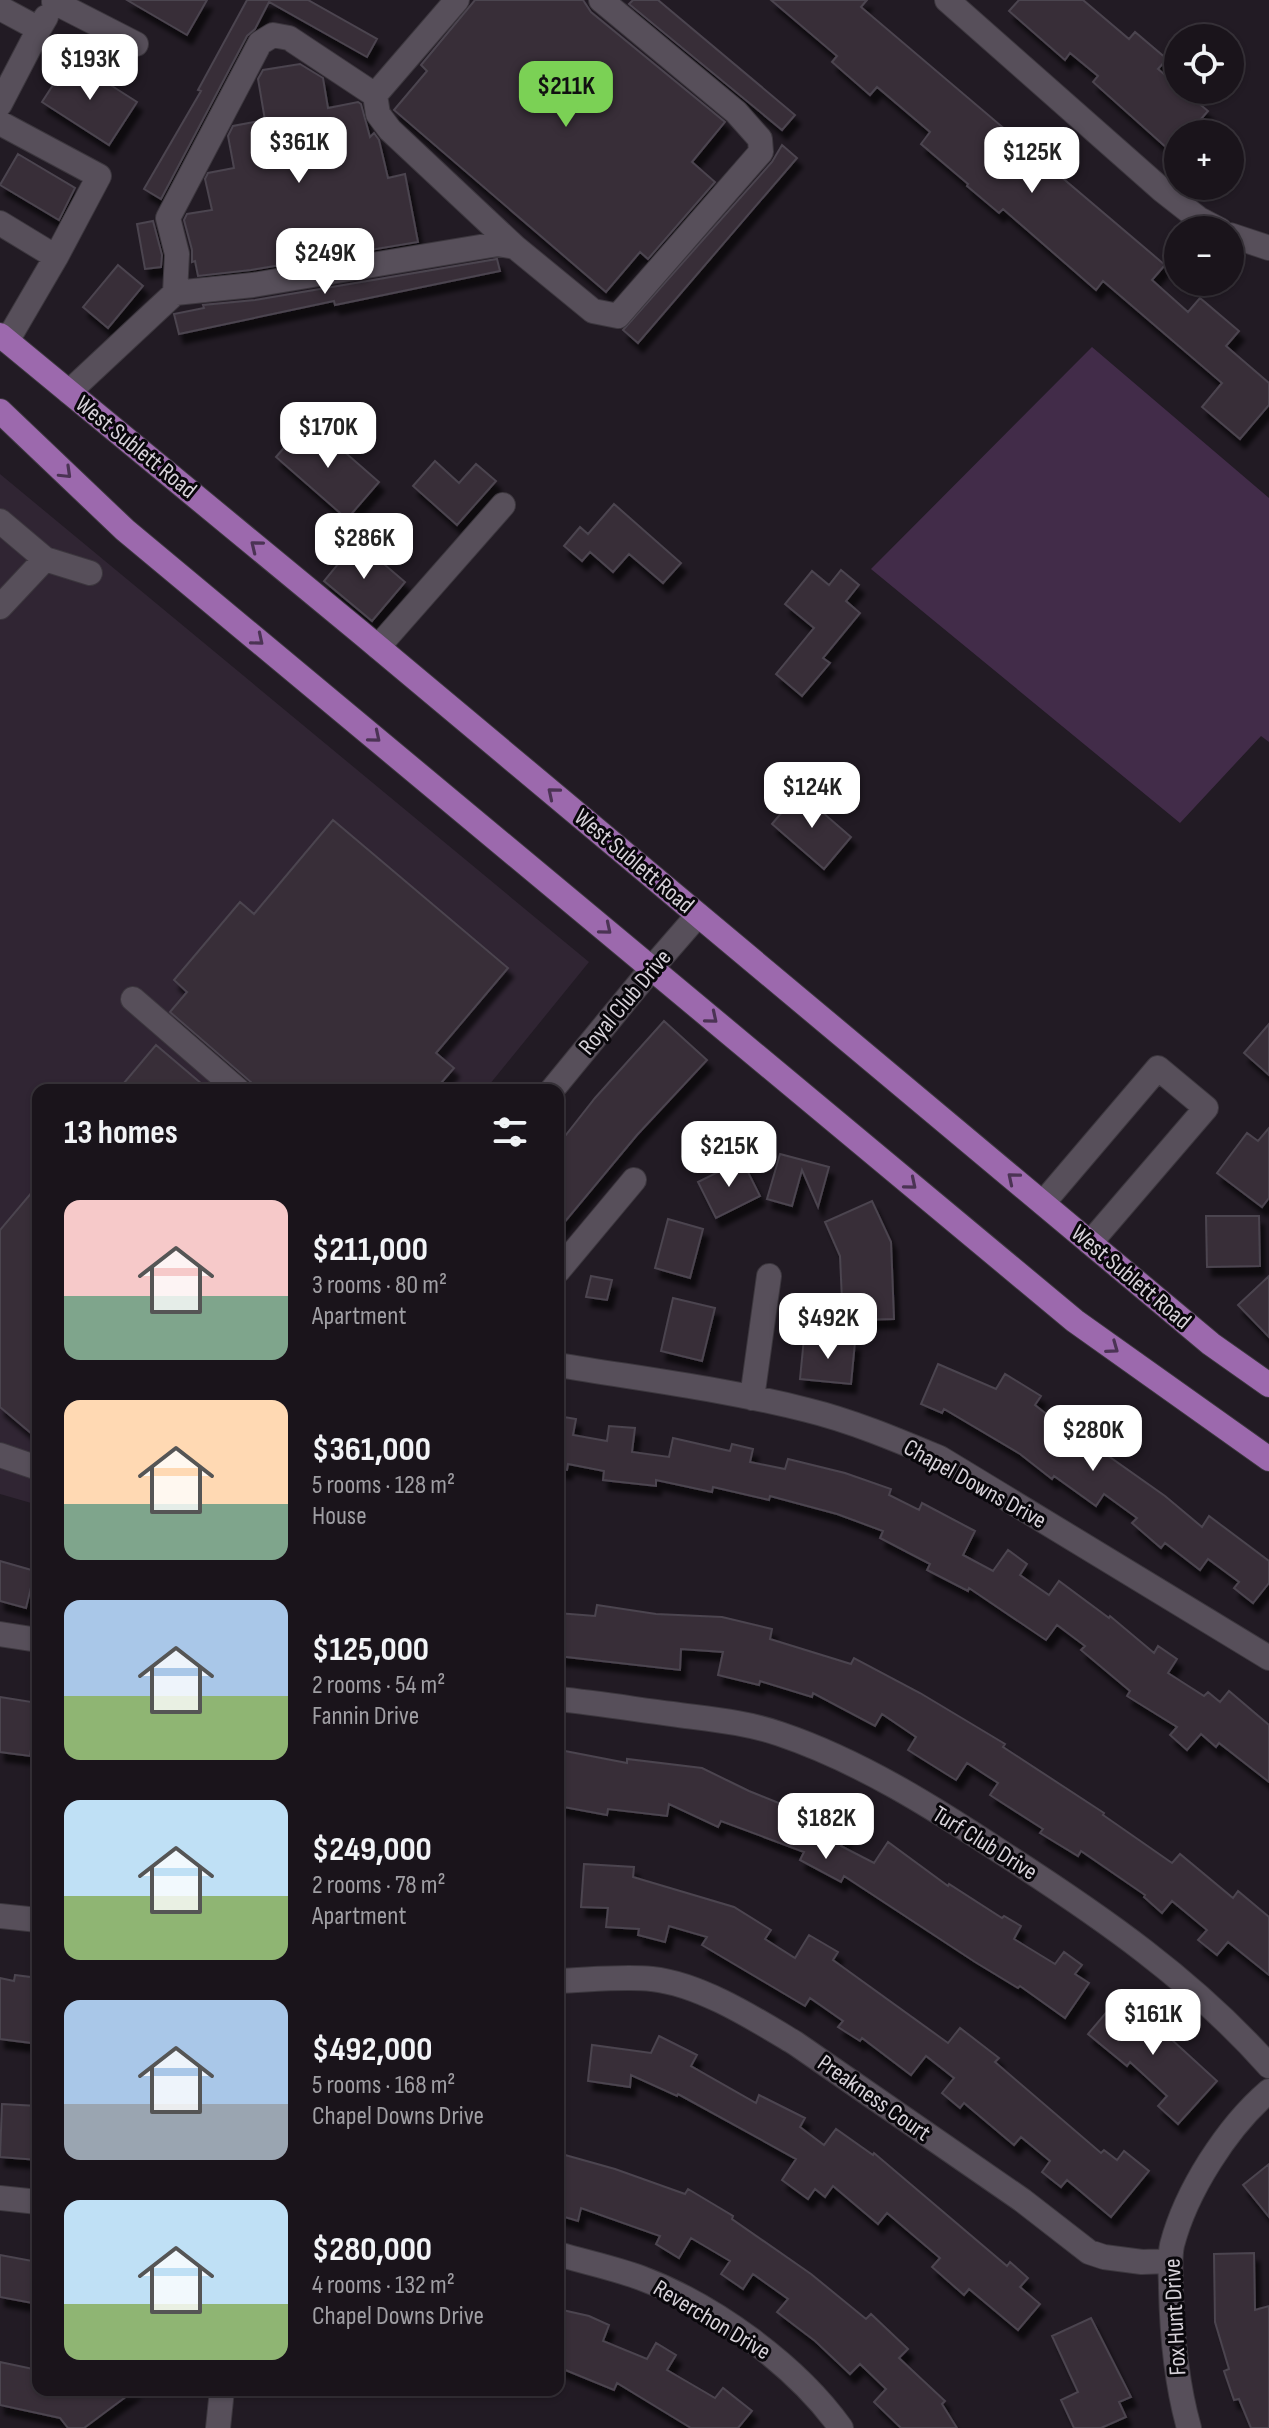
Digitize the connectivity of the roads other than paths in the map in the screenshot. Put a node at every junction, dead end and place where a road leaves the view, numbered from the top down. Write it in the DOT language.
graph roads {
  1 [pos="457,0"];
  2 [pos="601,0"];
  3 [pos="947,0"];
  4 [pos="54,1"];
  5 [pos="0,8"];
  6 [pos="39,29"];
  7 [pos="136,44"];
  8 [pos="375,95"];
  9 [pos="0,104"];
  10 [pos="0,123"];
  11 [pos="1195,216"];
  12 [pos="0,223"];
  13 [pos="1244,240"];
  14 [pos="515,247"];
  15 [pos="1269,248"];
  16 [pos="56,257"];
  17 [pos="175,293"];
  18 [pos="4,338"];
  19 [pos="69,392"];
  20 [pos="0,411"];
  21 [pos="503,505"];
  22 [pos="0,521"];
  23 [pos="45,559"];
  24 [pos="90,573"];
  25 [pos="0,607"];
  26 [pos="378,647"];
  27 [pos="698,915"];
  28 [pos="652,968"];
  29 [pos="133,999"];
  30 [pos="231,1084"];
  31 [pos="557,1084"];
  32 [pos="634,1180"];
  33 [pos="1043,1203"];
  34 [pos="1090,1243"];
  35 [pos="564,1264"];
  36 [pos="769,1276"];
  37 [pos="564,1366"];
  38 [pos="1269,1385"];
  39 [pos="752,1398"];
  40 [pos="0,1455"];
  41 [pos="1269,1459"];
  42 [pos="32,1466"];
  43 [pos="0,1634"];
  44 [pos="32,1639"];
  45 [pos="1269,1658"];
  46 [pos="564,1700"];
  47 [pos="0,1916"];
  48 [pos="32,1919"];
  49 [pos="564,1981"];
  50 [pos="1269,2066"];
  51 [pos="1269,2091"];
  52 [pos="0,2198"];
  53 [pos="32,2201"];
  54 [pos="564,2256"];
  55 [pos="1170,2261"];
  56 [pos="221,2396"];
  57 [pos="218,2428"];
  58 [pos="841,2428"];
  59 [pos="1189,2428"];
  1 -- 8 [label="street"];
  2 -- 14 [label="street"];
  3 -- 11 [label="street"];
  4 -- 6 [label="street"];
  4 -- 7 [label="street"];
  5 -- 6 [label="street"];
  6 -- 9 [label="street"];
  8 -- 14 [label="street"];
  8 -- 17 [label="street"];
  10 -- 16 [label="street"];
  12 -- 16 [label="street"];
  13 -- 15 [label="street"];
  14 -- 17 [label="street"];
  16 -- 18 [label="street"];
  17 -- 19 [label="street"];
  18 -- 19 [label="main road, West Sublett Road"];
  26 -- 19 [label="main road, West Sublett Road, one-way"];
  20 -- 28 [label="main road, one-way"];
  21 -- 26 [label="street"];
  22 -- 23 [label="street"];
  23 -- 24 [label="street"];
  23 -- 25 [label="street"];
  27 -- 26 [label="main road, West Sublett Road, one-way"];
  27 -- 28 [label="street, Royal Club Drive"];
  33 -- 27 [label="main road, West Sublett Road, one-way"];
  28 -- 31 [label="street, Royal Club Drive"];
  28 -- 41 [label="main road, one-way"];
  29 -- 30 [label="street"];
  32 -- 35 [label="street"];
  33 -- 34 [label="main road, West Sublett Road"];
  33 -- 34 [label="street"];
  34 -- 38 [label="main road, West Sublett Road"];
  36 -- 39 [label="street"];
  37 -- 39 [label="street, Chapel Downs Drive"];
  39 -- 45 [label="street, Chapel Downs Drive"];
  40 -- 42 [label="street"];
  43 -- 44 [label="street"];
  46 -- 50 [label="street, Turf Club Drive"];
  47 -- 48 [label="street"];
  49 -- 55 [label="street, Preakness Court"];
  51 -- 55 [label="street, Fox Hunt Drive"];
  52 -- 53 [label="street"];
  54 -- 58 [label="street, Reverchon Drive"];
  55 -- 59 [label="street, Fox Hunt Drive"];
  56 -- 57 [label="street"];
}
